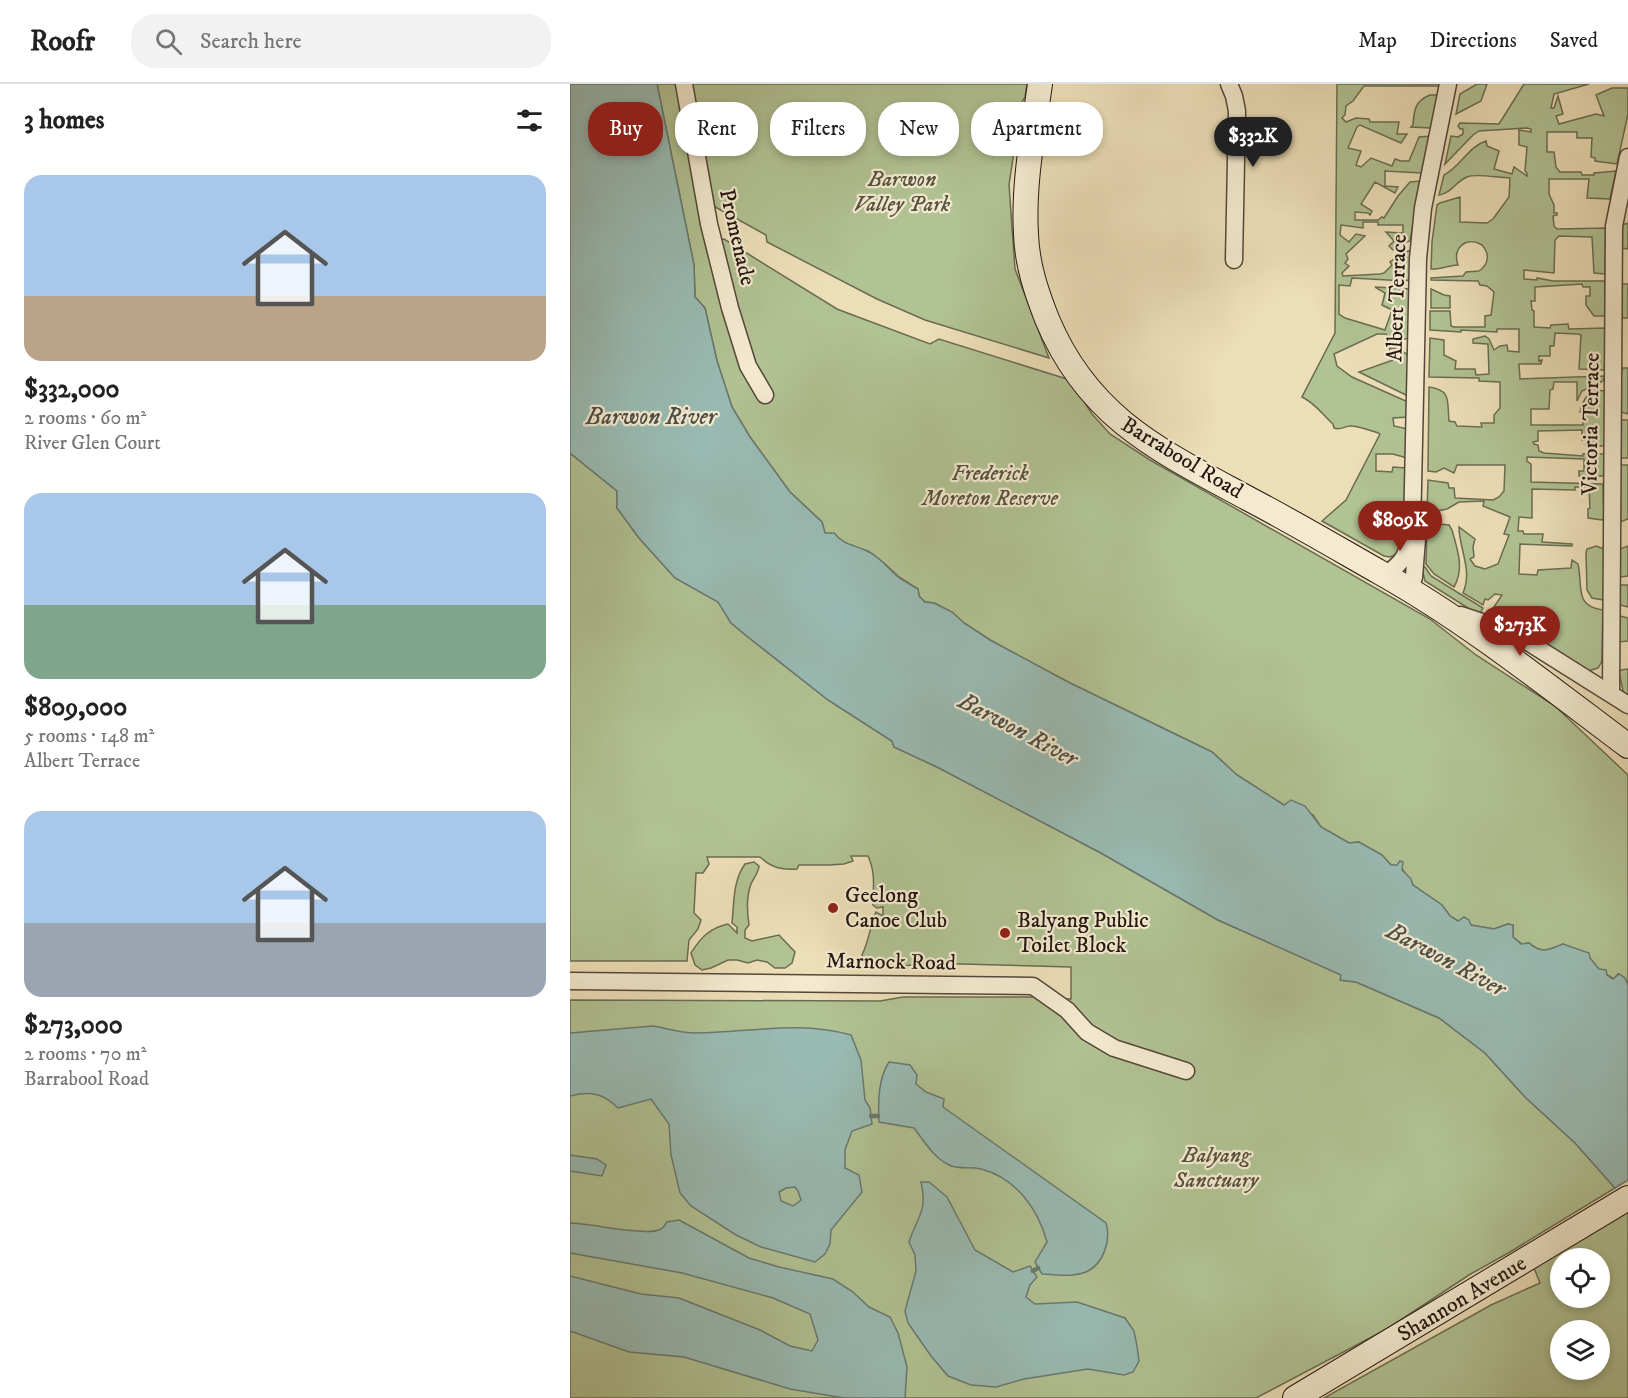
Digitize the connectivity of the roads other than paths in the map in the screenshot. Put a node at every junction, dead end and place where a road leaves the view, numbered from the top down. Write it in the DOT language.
graph roads {
  1 [pos="684,84"];
  2 [pos="1040,84"];
  3 [pos="1228,84"];
  4 [pos="1448,84"];
  5 [pos="1628,157"];
  6 [pos="1234,260"];
  7 [pos="1621,344"];
  8 [pos="765,394"];
  9 [pos="1414,517"];
  10 [pos="1385,575"];
  11 [pos="1410,589"];
  12 [pos="1437,606"];
  13 [pos="1611,693"];
  14 [pos="1628,705"];
  15 [pos="1628,746"];
  16 [pos="570,981"];
  17 [pos="1186,1071"];
  18 [pos="1628,1198"];
  19 [pos="1295,1398"];
  1 -- 8 [label="street, Promenade"];
  2 -- 10 [label="street, Barrabool Road"];
  3 -- 6 [label="street"];
  4 -- 9 [label="street, Albert Terrace"];
  5 -- 7 [label="street, Victoria Terrace"];
  7 -- 13 [label="street, Victoria Terrace"];
  9 -- 10 [label="street, Albert Terrace"];
  9 -- 11 [label="street, Albert Terrace"];
  10 -- 11 [label="street, Barrabool Road"];
  11 -- 12 [label="street, Barrabool Road"];
  12 -- 13 [label="street, Barrabool Road"];
  12 -- 15 [label="street, Barrabool Road"];
  13 -- 14 [label="street, Barrabool Road"];
  16 -- 17 [label="street, Marnock Road"];
  18 -- 19 [label="street, Shannon Avenue"];
}
